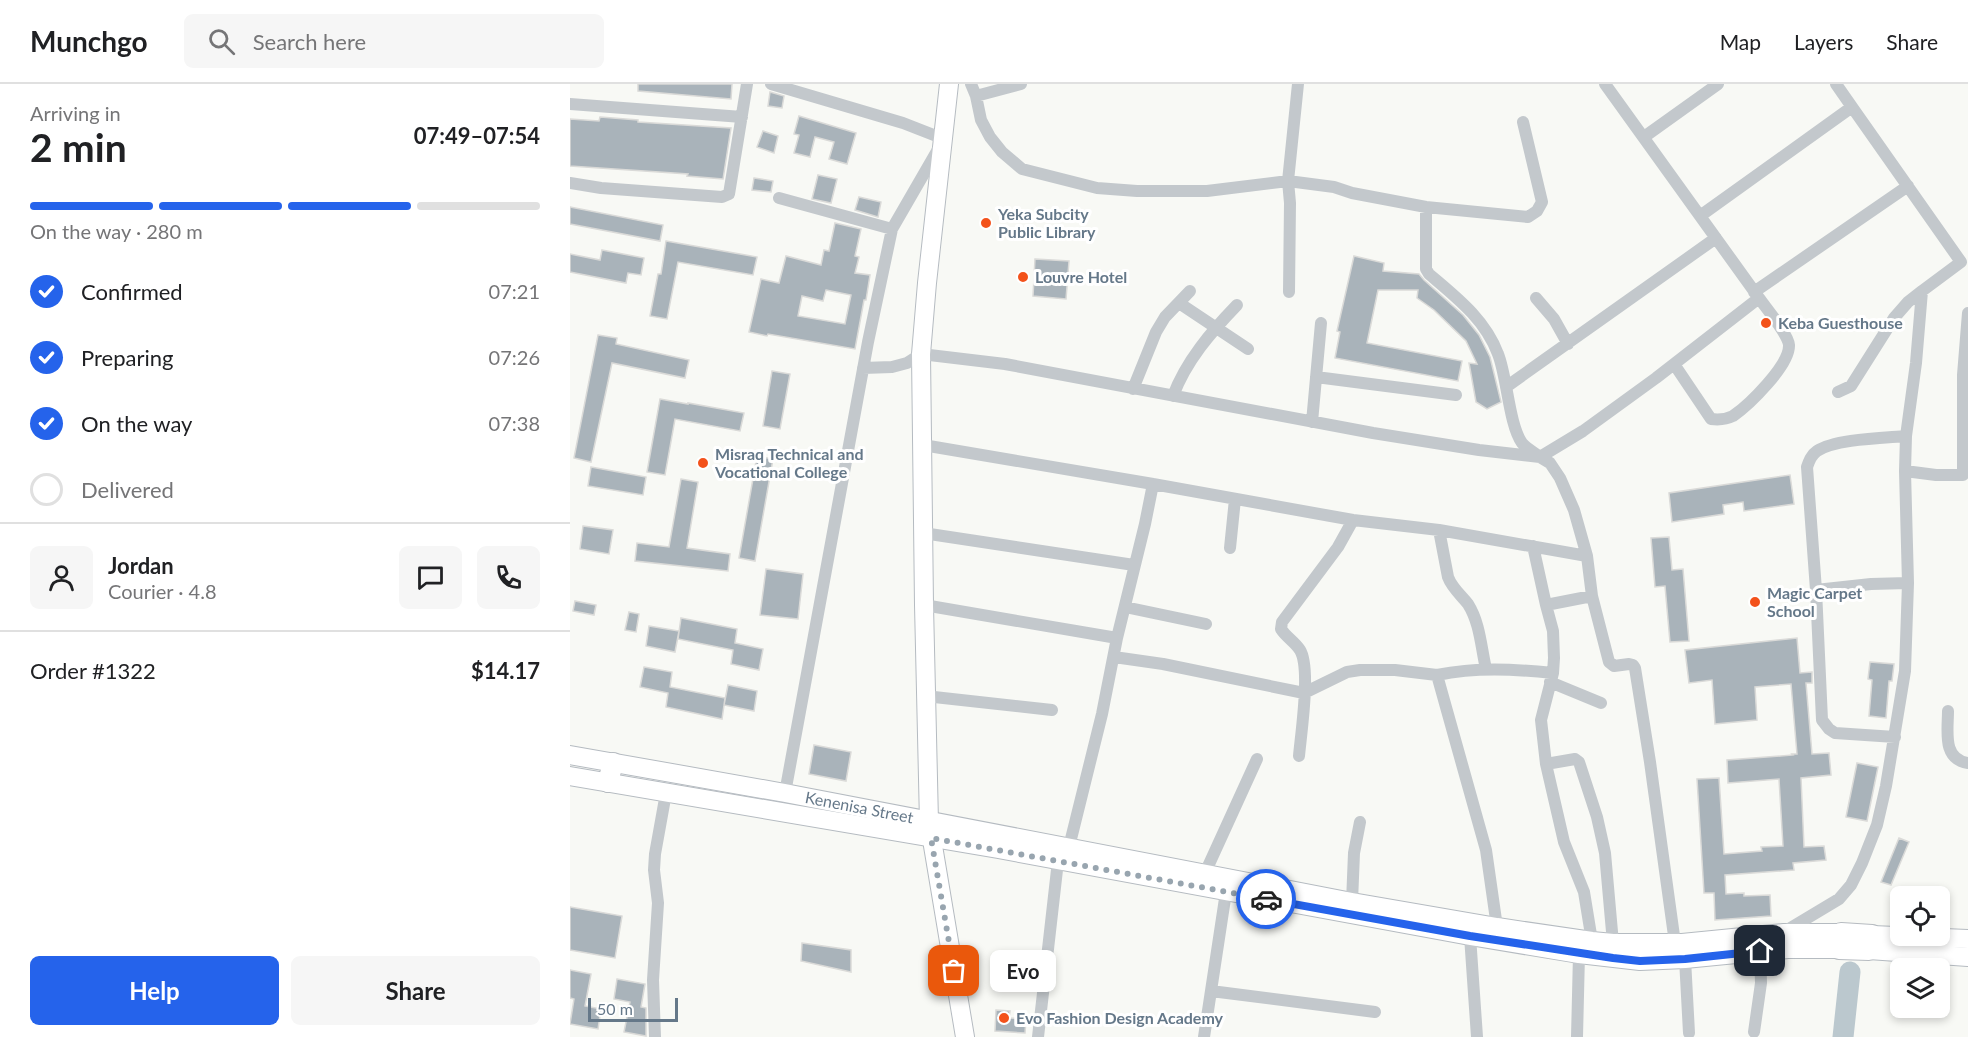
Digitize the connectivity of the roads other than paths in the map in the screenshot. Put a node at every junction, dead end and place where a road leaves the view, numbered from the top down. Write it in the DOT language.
graph roads {
  1 [pos="747,84"];
  2 [pos="771,84"];
  3 [pos="950,84"];
  4 [pos="1021,84"];
  5 [pos="1298,84"];
  6 [pos="1605,84"];
  7 [pos="1718,84"];
  8 [pos="1836,84"];
  9 [pos="974,90"];
  10 [pos="570,104"];
  11 [pos="1852,107"];
  12 [pos="742,117"];
  13 [pos="1523,122"];
  14 [pos="1644,137"];
  15 [pos="944,139"];
  16 [pos="1288,181"];
  17 [pos="570,183"];
  18 [pos="1908,186"];
  19 [pos="779,198"];
  20 [pos="1426,207"];
  21 [pos="1700,216"];
  22 [pos="892,229"];
  23 [pos="1716,238"];
  24 [pos="1964,266"];
  25 [pos="1190,291"];
  26 [pos="1922,291"];
  27 [pos="1289,292"];
  28 [pos="1756,295"];
  29 [pos="1536,297"];
  30 [pos="1179,303"];
  31 [pos="1237,306"];
  32 [pos="1968,313"];
  33 [pos="1321,323"];
  34 [pos="1216,327"];
  35 [pos="1568,344"];
  36 [pos="1248,349"];
  37 [pos="921,354"];
  38 [pos="1674,364"];
  39 [pos="863,368"];
  40 [pos="1316,377"];
  41 [pos="1506,387"];
  42 [pos="1133,389"];
  43 [pos="1838,392"];
  44 [pos="1456,395"];
  45 [pos="1173,396"];
  46 [pos="1312,422"];
  47 [pos="1906,436"];
  48 [pos="923,445"];
  49 [pos="1540,457"];
  50 [pos="1905,471"];
  51 [pos="1153,484"];
  52 [pos="1235,499"];
  53 [pos="1353,520"];
  54 [pos="1439,530"];
  55 [pos="923,533"];
  56 [pos="1533,546"];
  57 [pos="1230,549"];
  58 [pos="1587,556"];
  59 [pos="1134,565"];
  60 [pos="1908,583"];
  61 [pos="1816,590"];
  62 [pos="1592,596"];
  63 [pos="924,605"];
  64 [pos="1546,605"];
  65 [pos="1125,607"];
  66 [pos="1206,624"];
  67 [pos="1117,638"];
  68 [pos="1114,657"];
  69 [pos="1486,669"];
  70 [pos="1437,675"];
  71 [pos="1551,677"];
  72 [pos="1304,693"];
  73 [pos="925,696"];
  74 [pos="1601,703"];
  75 [pos="1052,710"];
  76 [pos="1948,711"];
  77 [pos="1895,737"];
  78 [pos="570,755"];
  79 [pos="1299,756"];
  80 [pos="1257,759"];
  81 [pos="614,763"];
  82 [pos="1968,763"];
  83 [pos="1546,764"];
  84 [pos="570,776"];
  85 [pos="608,782"];
  86 [pos="666,792"];
  87 [pos="785,793"];
  88 [pos="1360,822"];
  89 [pos="930,830"];
  90 [pos="1064,854"];
  91 [pos="1205,873"];
  92 [pos="1226,892"];
  93 [pos="1352,902"];
  94 [pos="1497,927"];
  95 [pos="1784,933"];
  96 [pos="1470,936"];
  97 [pos="1968,939"];
  98 [pos="1592,940"];
  99 [pos="1840,941"];
  100 [pos="1613,943"];
  101 [pos="1675,943"];
  102 [pos="1871,943"];
  103 [pos="1760,951"];
  104 [pos="1579,954"];
  105 [pos="1968,957"];
  106 [pos="1685,959"];
  107 [pos="1211,991"];
  108 [pos="1375,1012"];
  109 [pos="1754,1032"];
  110 [pos="1689,1033"];
  111 [pos="655,1037"];
  112 [pos="964,1037"];
  113 [pos="1038,1037"];
  114 [pos="1204,1037"];
  115 [pos="1477,1037"];
  116 [pos="1577,1037"];
  1 -- 12 [label="street"];
  2 -- 15 [label="street"];
  3 -- 15 [label="main road"];
  4 -- 9 [label="street"];
  5 -- 16 [label="street"];
  6 -- 14 [label="street"];
  7 -- 14 [label="street"];
  8 -- 11 [label="street"];
  9 -- 16 [label="street"];
  10 -- 12 [label="street"];
  11 -- 18 [label="street"];
  11 -- 21 [label="street"];
  12 -- 17 [label="street"];
  13 -- 20 [label="street"];
  14 -- 21 [label="street"];
  15 -- 22 [label="street"];
  15 -- 37 [label="main road"];
  16 -- 20 [label="street"];
  16 -- 27 [label="street"];
  18 -- 24 [label="street"];
  18 -- 28 [label="street"];
  19 -- 22 [label="street"];
  20 -- 41 [label="street"];
  21 -- 23 [label="street"];
  22 -- 39 [label="street"];
  23 -- 28 [label="street"];
  23 -- 35 [label="street"];
  24 -- 26 [label="street"];
  25 -- 30 [label="street"];
  26 -- 43 [label="street"];
  26 -- 47 [label="street"];
  28 -- 38 [label="street"];
  28 -- 38 [label="street"];
  29 -- 35 [label="street"];
  30 -- 34 [label="street"];
  30 -- 42 [label="street"];
  31 -- 34 [label="street"];
  32 -- 50 [label="street"];
  33 -- 40 [label="street"];
  34 -- 36 [label="street"];
  34 -- 45 [label="street"];
  35 -- 41 [label="street"];
  37 -- 39 [label="street"];
  37 -- 42 [label="street"];
  37 -- 48 [label="main road"];
  38 -- 49 [label="street"];
  39 -- 87 [label="street"];
  40 -- 44 [label="street"];
  40 -- 46 [label="street"];
  41 -- 49 [label="street"];
  42 -- 45 [label="street"];
  45 -- 46 [label="street"];
  46 -- 49 [label="street"];
  47 -- 50 [label="street"];
  47 -- 61 [label="street"];
  48 -- 51 [label="street"];
  48 -- 55 [label="main road"];
  49 -- 58 [label="street"];
  50 -- 60 [label="street"];
  51 -- 52 [label="street"];
  51 -- 59 [label="street"];
  52 -- 53 [label="street"];
  52 -- 57 [label="street"];
  53 -- 54 [label="street"];
  53 -- 72 [label="street"];
  54 -- 56 [label="street"];
  54 -- 69 [label="street"];
  55 -- 59 [label="street"];
  55 -- 63 [label="main road"];
  56 -- 58 [label="street"];
  56 -- 64 [label="street"];
  58 -- 62 [label="street"];
  59 -- 65 [label="street"];
  60 -- 61 [label="street"];
  60 -- 77 [label="street"];
  61 -- 77 [label="street"];
  62 -- 64 [label="street"];
  62 -- 101 [label="street"];
  63 -- 67 [label="street"];
  63 -- 73 [label="main road"];
  64 -- 71 [label="street"];
  65 -- 66 [label="street"];
  65 -- 67 [label="street"];
  67 -- 68 [label="street"];
  68 -- 72 [label="street"];
  68 -- 90 [label="street"];
  69 -- 70 [label="street"];
  69 -- 71 [label="street"];
  70 -- 72 [label="street"];
  70 -- 94 [label="street"];
  71 -- 74 [label="street"];
  71 -- 83 [label="street"];
  72 -- 79 [label="street"];
  73 -- 75 [label="street"];
  73 -- 89 [label="main road"];
  76 -- 82 [label="street"];
  77 -- 95 [label="street"];
  78 -- 81 [label="main road, Kenenisa Street"];
  80 -- 91 [label="street"];
  81 -- 85 [label="main road"];
  81 -- 87 [label="main road, Kenenisa Street"];
  83 -- 98 [label="street"];
  83 -- 100 [label="street"];
  84 -- 85 [label="main road, Kenenisa Street"];
  85 -- 86 [label="main road, Kenenisa Street"];
  86 -- 89 [label="main road, Kenenisa Street"];
  86 -- 111 [label="street"];
  87 -- 89 [label="main road, Kenenisa Street"];
  88 -- 93 [label="street"];
  89 -- 90 [label="main road, Kenenisa Street"];
  89 -- 112 [label="main road"];
  90 -- 91 [label="main road, Kenenisa Street"];
  90 -- 92 [label="main road, Kenenisa Street"];
  90 -- 113 [label="street"];
  91 -- 93 [label="main road, Kenenisa Street"];
  92 -- 96 [label="main road, Kenenisa Street"];
  92 -- 107 [label="street"];
  93 -- 94 [label="main road, Kenenisa Street"];
  94 -- 98 [label="main road, Kenenisa Street"];
  95 -- 99 [label="main road, Kenenisa Street"];
  95 -- 101 [label="main road, Kenenisa Street"];
  96 -- 104 [label="main road, Kenenisa Street"];
  96 -- 115 [label="street"];
  97 -- 102 [label="main road, Kenenisa Street"];
  98 -- 100 [label="main road, Kenenisa Street"];
  99 -- 102 [label="main road, Kenenisa Street"];
  99 -- 103 [label="main road, Kenenisa Street"];
  100 -- 101 [label="main road, Kenenisa Street"];
  102 -- 105 [label="main road, Kenenisa Street"];
  103 -- 106 [label="main road, Kenenisa Street"];
  103 -- 109 [label="street"];
  104 -- 106 [label="main road, Kenenisa Street"];
  104 -- 116 [label="street"];
  106 -- 110 [label="street"];
  107 -- 108 [label="street"];
  107 -- 114 [label="street"];
}
